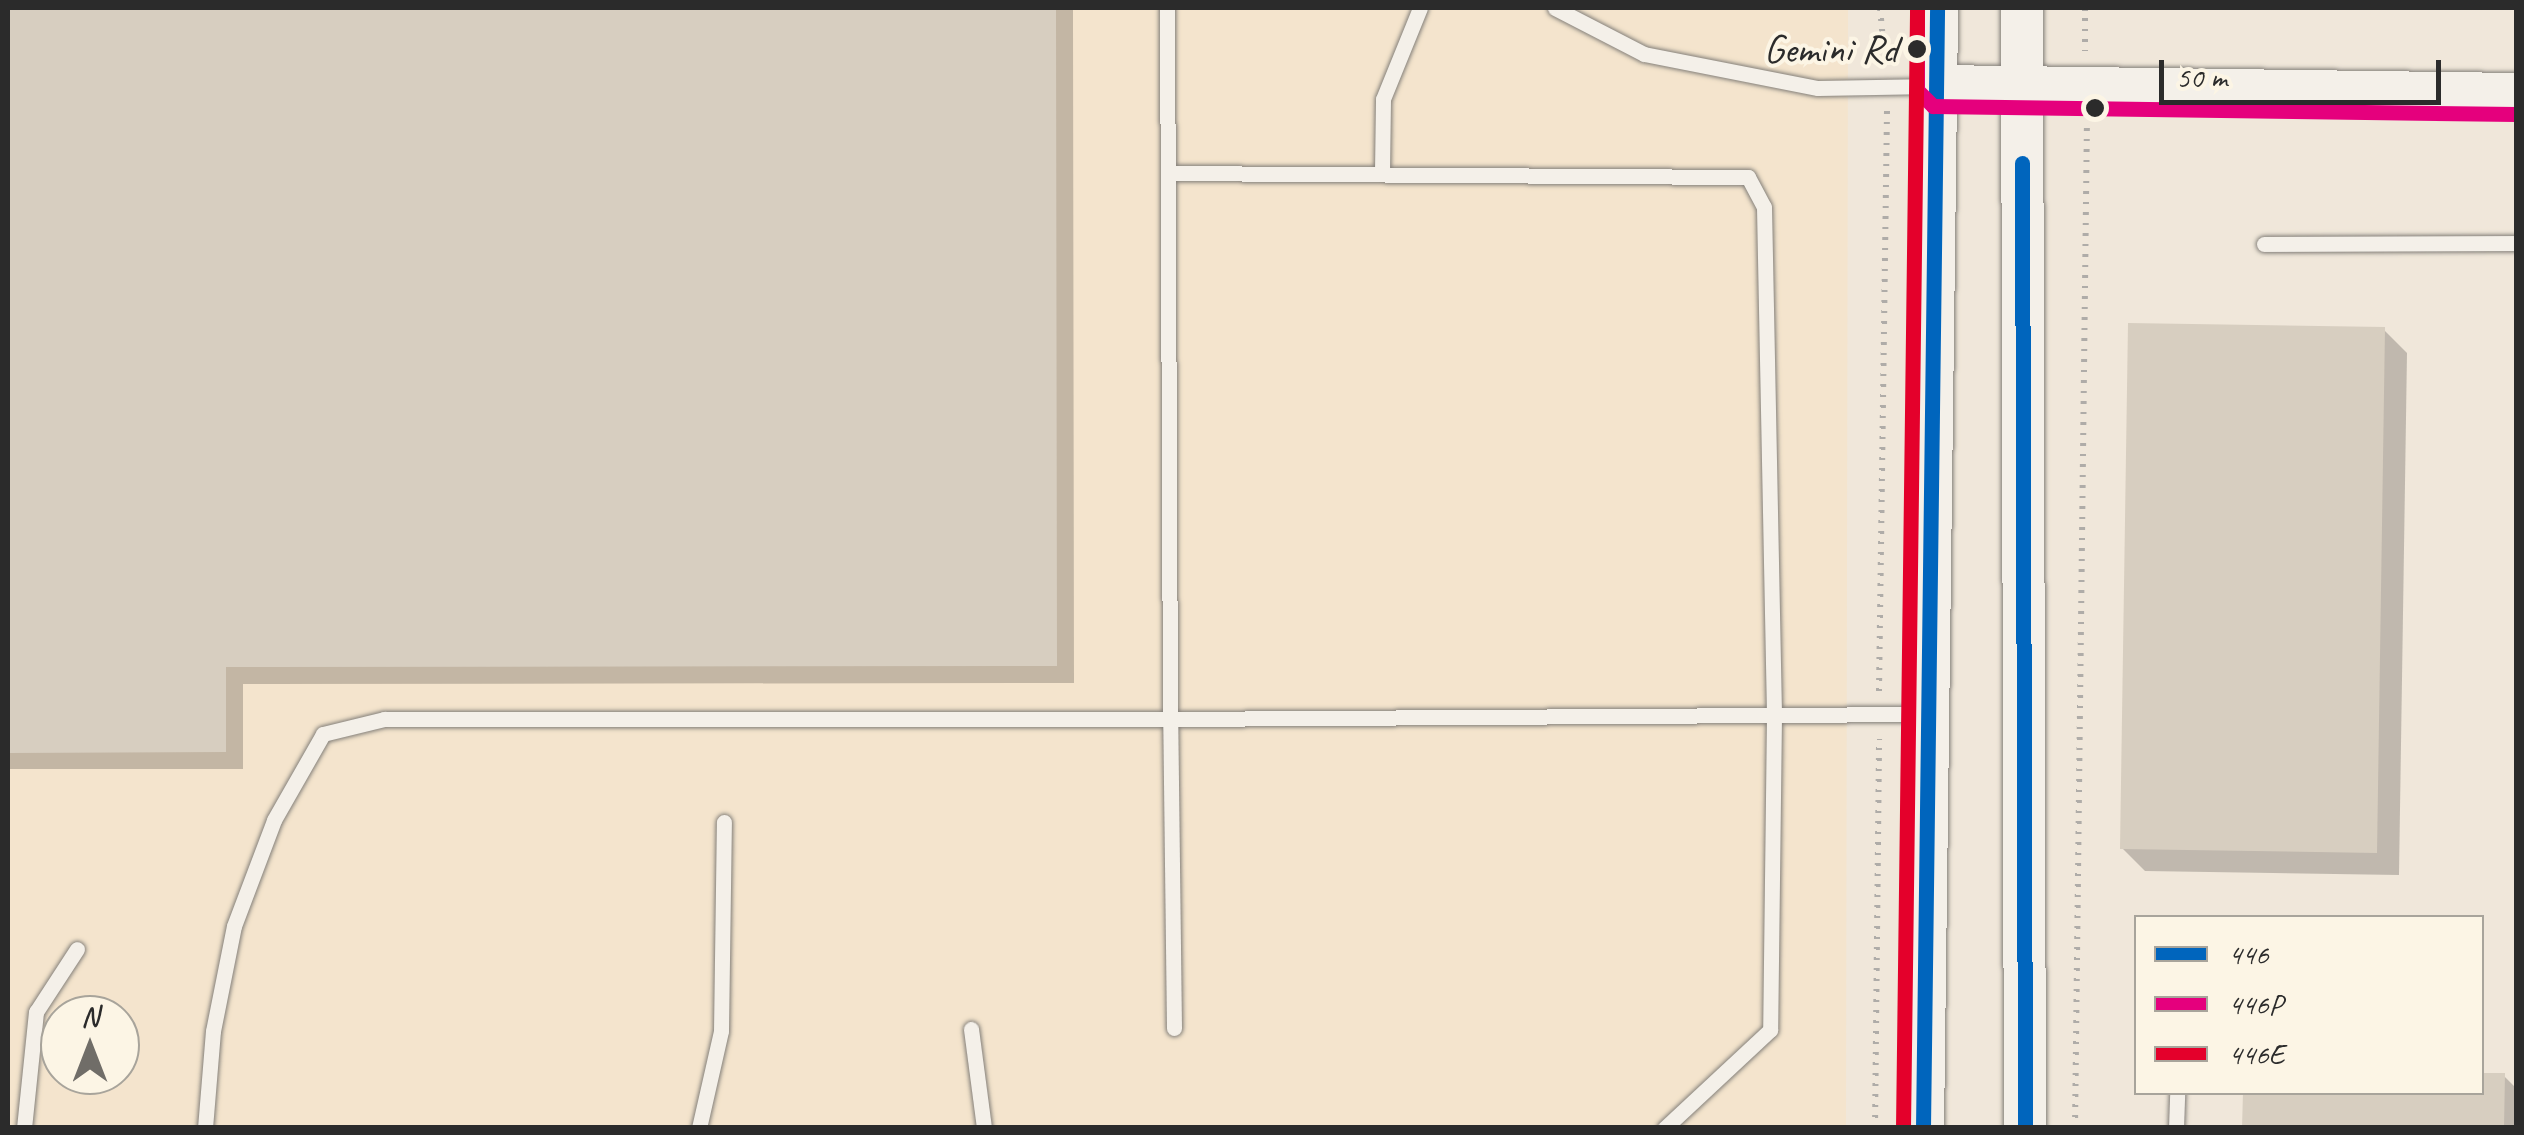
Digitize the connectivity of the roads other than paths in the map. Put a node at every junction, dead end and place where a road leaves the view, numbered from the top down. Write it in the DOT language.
graph roads {
  1 [pos="1167,8"];
  2 [pos="1420,8"];
  3 [pos="1555,8"];
  4 [pos="1937,8"];
  5 [pos="2022,8"];
  6 [pos="1936,86"];
  7 [pos="2022,88"];
  8 [pos="2516,94"];
  9 [pos="1382,172"];
  10 [pos="1168,173"];
  11 [pos="2516,243"];
  12 [pos="2264,244"];
  13 [pos="1926,714"];
  14 [pos="1774,716"];
  15 [pos="1170,720"];
  16 [pos="724,822"];
  17 [pos="77,949"];
  18 [pos="1174,1028"];
  19 [pos="971,1030"];
  20 [pos="2177,1095"];
  21 [pos="24,1128"];
  22 [pos="205,1128"];
  23 [pos="699,1128"];
  24 [pos="984,1128"];
  25 [pos="1665,1128"];
  26 [pos="1922,1128"];
  27 [pos="2025,1128"];
  28 [pos="2176,1128"];
  1 -- 10 [label="lane"];
  2 -- 9 [label="lane"];
  3 -- 6 [label="lane"];
  4 -- 6 [label="street"];
  5 -- 7 [label="street"];
  6 -- 7 [label="street"];
  6 -- 13 [label="street"];
  7 -- 8 [label="street"];
  7 -- 27 [label="street"];
  9 -- 10 [label="lane"];
  9 -- 14 [label="lane"];
  10 -- 15 [label="lane"];
  11 -- 12 [label="lane"];
  13 -- 14 [label="lane"];
  13 -- 26 [label="street"];
  14 -- 15 [label="lane"];
  14 -- 25 [label="lane"];
  15 -- 18 [label="lane"];
  15 -- 22 [label="lane"];
  16 -- 23 [label="lane"];
  17 -- 21 [label="lane"];
  19 -- 24 [label="lane"];
  20 -- 28 [label="lane"];
}
